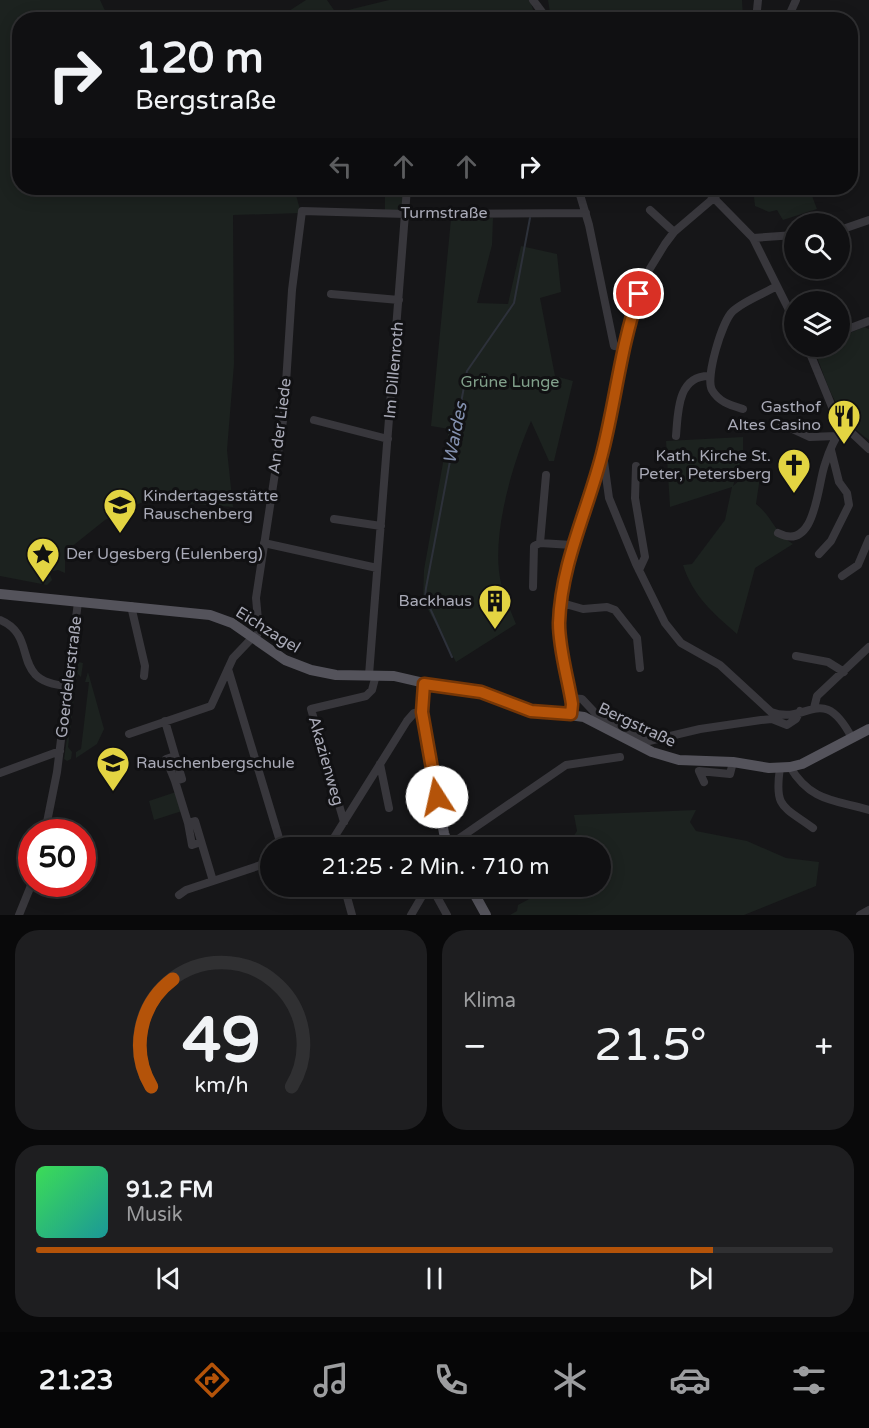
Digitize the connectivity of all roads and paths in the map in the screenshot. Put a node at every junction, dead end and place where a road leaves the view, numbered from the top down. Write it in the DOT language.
graph roads {
  1 [pos="407,195"];
  2 [pos="580,195"];
  3 [pos="713,195"];
  4 [pos="715,197"];
  5 [pos="650,210"];
  6 [pos="302,211"];
  7 [pos="586,213"];
  8 [pos="406,214"];
  9 [pos="869,220"];
  10 [pos="850,227"];
  11 [pos="674,232"];
  12 [pos="784,236"];
  13 [pos="753,238"];
  14 [pos="777,286"];
  15 [pos="331,294"];
  16 [pos="399,300"];
  17 [pos="784,300"];
  18 [pos="869,321"];
  19 [pos="850,329"];
  20 [pos="623,347"];
  21 [pos="811,357"];
  22 [pos="710,376"];
  23 [pos="743,409"];
  24 [pos="314,420"];
  25 [pos="782,424"];
  26 [pos="843,426"];
  27 [pos="676,436"];
  28 [pos="836,436"];
  29 [pos="388,440"];
  30 [pos="869,448"];
  31 [pos="831,450"];
  32 [pos="603,452"];
  33 [pos="636,466"];
  34 [pos="546,475"];
  35 [pos="334,519"];
  36 [pos="381,526"];
  37 [pos="778,533"];
  38 [pos="869,539"];
  39 [pos="264,543"];
  40 [pos="540,543"];
  41 [pos="572,545"];
  42 [pos="819,554"];
  43 [pos="377,568"];
  44 [pos="639,570"];
  45 [pos="842,576"];
  46 [pos="532,587"];
  47 [pos="0,594"];
  48 [pos="78,602"];
  49 [pos="562,603"];
  50 [pos="131,606"];
  51 [pos="0,620"];
  52 [pos="254,638"];
  53 [pos="869,647"];
  54 [pos="796,656"];
  55 [pos="640,668"];
  56 [pos="228,669"];
  57 [pos="844,672"];
  58 [pos="372,675"];
  59 [pos="144,676"];
  60 [pos="424,684"];
  61 [pos="68,687"];
  62 [pos="571,698"];
  63 [pos="814,708"];
  64 [pos="800,711"];
  65 [pos="422,712"];
  66 [pos="571,714"];
  67 [pos="165,722"];
  68 [pos="869,729"];
  69 [pos="129,734"];
  70 [pos="852,738"];
  71 [pos="60,751"];
  72 [pos="620,757"];
  73 [pos="733,762"];
  74 [pos="380,764"];
  75 [pos="785,767"];
  76 [pos="0,773"];
  77 [pos="704,782"];
  78 [pos="389,808"];
  79 [pos="869,809"];
  80 [pos="47,819"];
  81 [pos="344,822"];
  82 [pos="813,828"];
  83 [pos="279,837"];
  84 [pos="336,837"];
  85 [pos="447,837"];
  86 [pos="463,837"];
  87 [pos="260,865"];
  88 [pos="213,881"];
  89 [pos="179,895"];
  90 [pos="27,897"];
  91 [pos="347,897"];
  92 [pos="422,897"];
  93 [pos="436,897"];
  94 [pos="476,897"];
  95 [pos="869,910"];
  96 [pos="20,915"];
  97 [pos="352,915"];
  98 [pos="411,915"];
  99 [pos="447,915"];
  100 [pos="486,915"];
  101 [pos="860,915"];
  1 -- 8 [label="street, Im Dillenroth"];
  2 -- 7 [label="street"];
  3 -- 4 [label="street"];
  4 -- 11 [label="street"];
  4 -- 13 [label="street"];
  5 -- 11 [label="street"];
  6 -- 8 [label="street, Turmstraße"];
  6 -- 39 [label="street, An der Liede"];
  7 -- 8 [label="street, Turmstraße"];
  7 -- 20 [label="street"];
  8 -- 16 [label="street, Im Dillenroth"];
  9 -- 10 [label="street"];
  11 -- 20 [label="street"];
  12 -- 13 [label="street"];
  13 -- 14 [label="street"];
  14 -- 17 [label="street"];
  14 -- 22 [label="street"];
  15 -- 16 [label="street"];
  16 -- 29 [label="street, Im Dillenroth"];
  18 -- 19 [label="street"];
  20 -- 32 [label="street"];
  21 -- 26 [label="street"];
  22 -- 23 [label="street"];
  22 -- 27 [label="street"];
  24 -- 29 [label="street"];
  25 -- 28 [label="street"];
  26 -- 28 [label="street"];
  26 -- 30 [label="street"];
  28 -- 31 [label="street"];
  29 -- 36 [label="street, Im Dillenroth"];
  31 -- 37 [label="street"];
  31 -- 42 [label="street"];
  32 -- 41 [label="street"];
  32 -- 44 [label="street"];
  33 -- 44 [label="street"];
  34 -- 40 [label="street"];
  35 -- 36 [label="street"];
  36 -- 43 [label="street, Im Dillenroth"];
  38 -- 45 [label="street"];
  39 -- 43 [label="street"];
  39 -- 52 [label="street, An der Liede"];
  40 -- 41 [label="street"];
  40 -- 46 [label="street"];
  41 -- 49 [label="street"];
  43 -- 58 [label="street, Im Dillenroth"];
  44 -- 64 [label="street"];
  47 -- 48 [label="main road, Eichzagel"];
  48 -- 50 [label="main road, Eichzagel"];
  48 -- 61 [label="street, Goerdelerstraße"];
  49 -- 55 [label="street"];
  49 -- 62 [label="street"];
  50 -- 52 [label="main road, Eichzagel"];
  50 -- 59 [label="street"];
  51 -- 61 [label="street"];
  52 -- 56 [label="street"];
  52 -- 58 [label="main road, Eichzagel"];
  53 -- 57 [label="street"];
  54 -- 57 [label="street"];
  56 -- 67 [label="street"];
  56 -- 83 [label="street"];
  57 -- 63 [label="street"];
  58 -- 60 [label="main road, Eichzagel"];
  58 -- 81 [label="street, Akazienweg"];
  60 -- 65 [label="main road"];
  60 -- 66 [label="main road, Bergstraße"];
  61 -- 71 [label="street, Goerdelerstraße"];
  62 -- 64 [label="street"];
  62 -- 66 [label="street"];
  63 -- 64 [label="street"];
  63 -- 70 [label="street"];
  65 -- 74 [label="street"];
  65 -- 85 [label="main road"];
  66 -- 73 [label="main road, Bergstraße"];
  67 -- 69 [label="street"];
  67 -- 88 [label="street"];
  68 -- 70 [label="main road, Bergstraße"];
  70 -- 75 [label="main road, Bergstraße"];
  71 -- 76 [label="street, Goerdelerstraße"];
  71 -- 80 [label="street, Goerdelerstraße"];
  72 -- 86 [label="street"];
  73 -- 75 [label="main road, Bergstraße"];
  73 -- 77 [label="street"];
  74 -- 78 [label="street"];
  74 -- 81 [label="street"];
  75 -- 79 [label="street"];
  75 -- 82 [label="street"];
  81 -- 84 [label="street"];
  87 -- 88 [label="street"];
  88 -- 89 [label="street"];
  90 -- 96 [label="street"];
  91 -- 97 [label="street"];
  92 -- 98 [label="street"];
  93 -- 99 [label="street"];
  94 -- 100 [label="main road"];
  95 -- 101 [label="street"];
}
